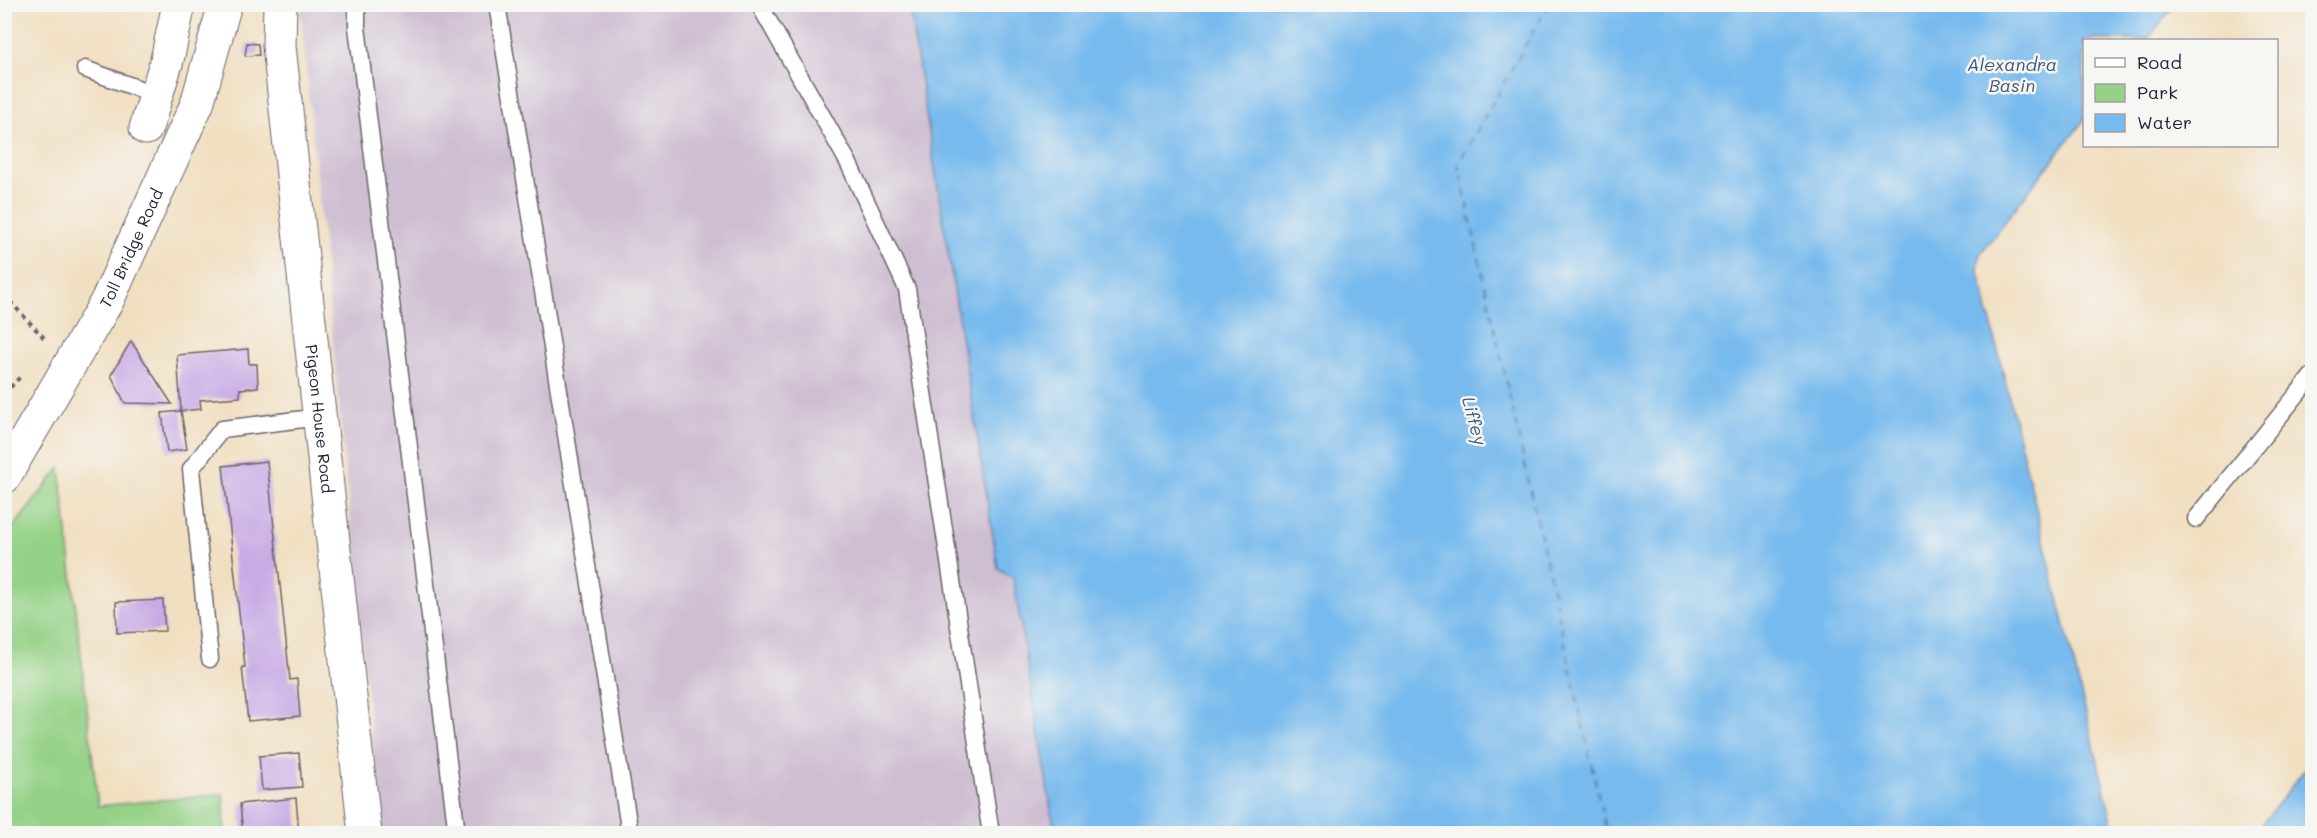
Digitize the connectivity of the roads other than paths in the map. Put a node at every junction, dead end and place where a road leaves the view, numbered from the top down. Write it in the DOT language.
graph roads {
  1 [pos="179,4"];
  2 [pos="225,4"];
  3 [pos="280,4"];
  4 [pos="357,4"];
  5 [pos="497,4"];
  6 [pos="759,4"];
  7 [pos="85,69"];
  8 [pos="156,95"];
  9 [pos="146,128"];
  10 [pos="2313,376"];
  11 [pos="320,417"];
  12 [pos="4,477"];
  13 [pos="2196,519"];
  14 [pos="210,660"];
  15 [pos="365,834"];
  16 [pos="457,834"];
  17 [pos="630,834"];
  18 [pos="991,834"];
  1 -- 8 [label="street"];
  2 -- 12 [label="street, Toll Bridge Road"];
  3 -- 11 [label="street, Pigeon House Road"];
  4 -- 16 [label="lane"];
  5 -- 17 [label="lane"];
  6 -- 18 [label="lane"];
  7 -- 8 [label="lane"];
  8 -- 9 [label="street"];
  10 -- 13 [label="lane"];
  11 -- 14 [label="lane"];
  11 -- 15 [label="street, Pigeon House Road"];
}
